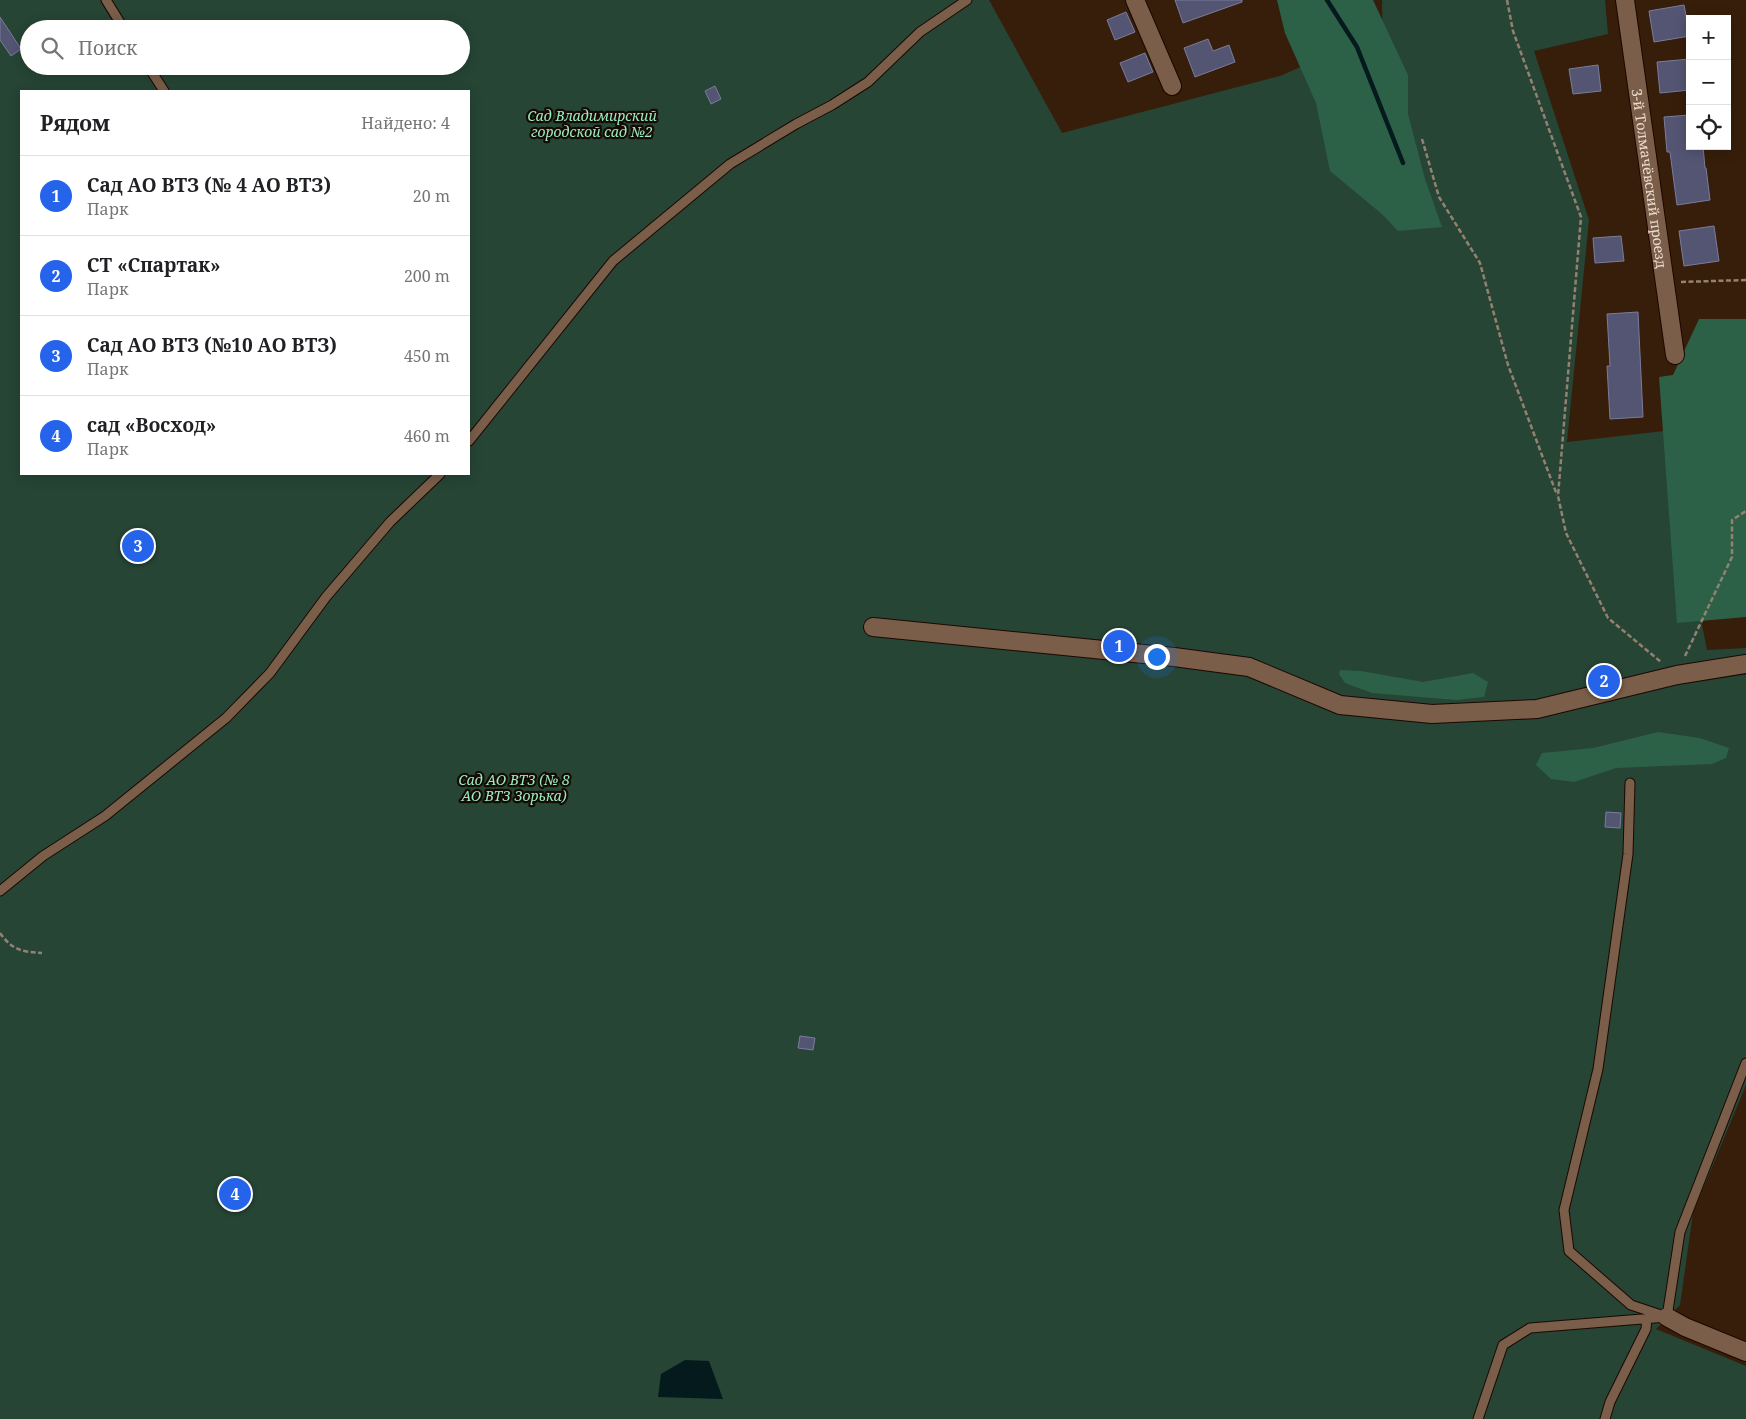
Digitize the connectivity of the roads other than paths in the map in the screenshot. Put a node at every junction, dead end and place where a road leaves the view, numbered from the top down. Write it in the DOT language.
graph roads {
  1 [pos="106,0"];
  2 [pos="967,0"];
  3 [pos="1135,0"];
  4 [pos="1625,0"];
  5 [pos="118,20"];
  6 [pos="154,75"];
  7 [pos="1172,86"];
  8 [pos="163,90"];
  9 [pos="1675,355"];
  10 [pos="470,440"];
  11 [pos="439,475"];
  12 [pos="873,627"];
  13 [pos="1746,664"];
  14 [pos="1630,783"];
  15 [pos="0,892"];
  16 [pos="1746,1063"];
  17 [pos="1667,1317"];
  18 [pos="1647,1319"];
  19 [pos="1746,1352"];
  20 [pos="1478,1419"];
  21 [pos="1605,1419"];
  1 -- 5 [label="lane"];
  2 -- 10 [label="lane"];
  3 -- 7 [label="street"];
  4 -- 9 [label="street, 3-й Толмачёвский проезд"];
  6 -- 8 [label="lane"];
  11 -- 15 [label="lane"];
  12 -- 13 [label="street"];
  14 -- 17 [label="lane"];
  16 -- 17 [label="lane"];
  17 -- 18 [label="lane"];
  17 -- 19 [label="street"];
  18 -- 20 [label="lane"];
  18 -- 21 [label="lane"];
}
